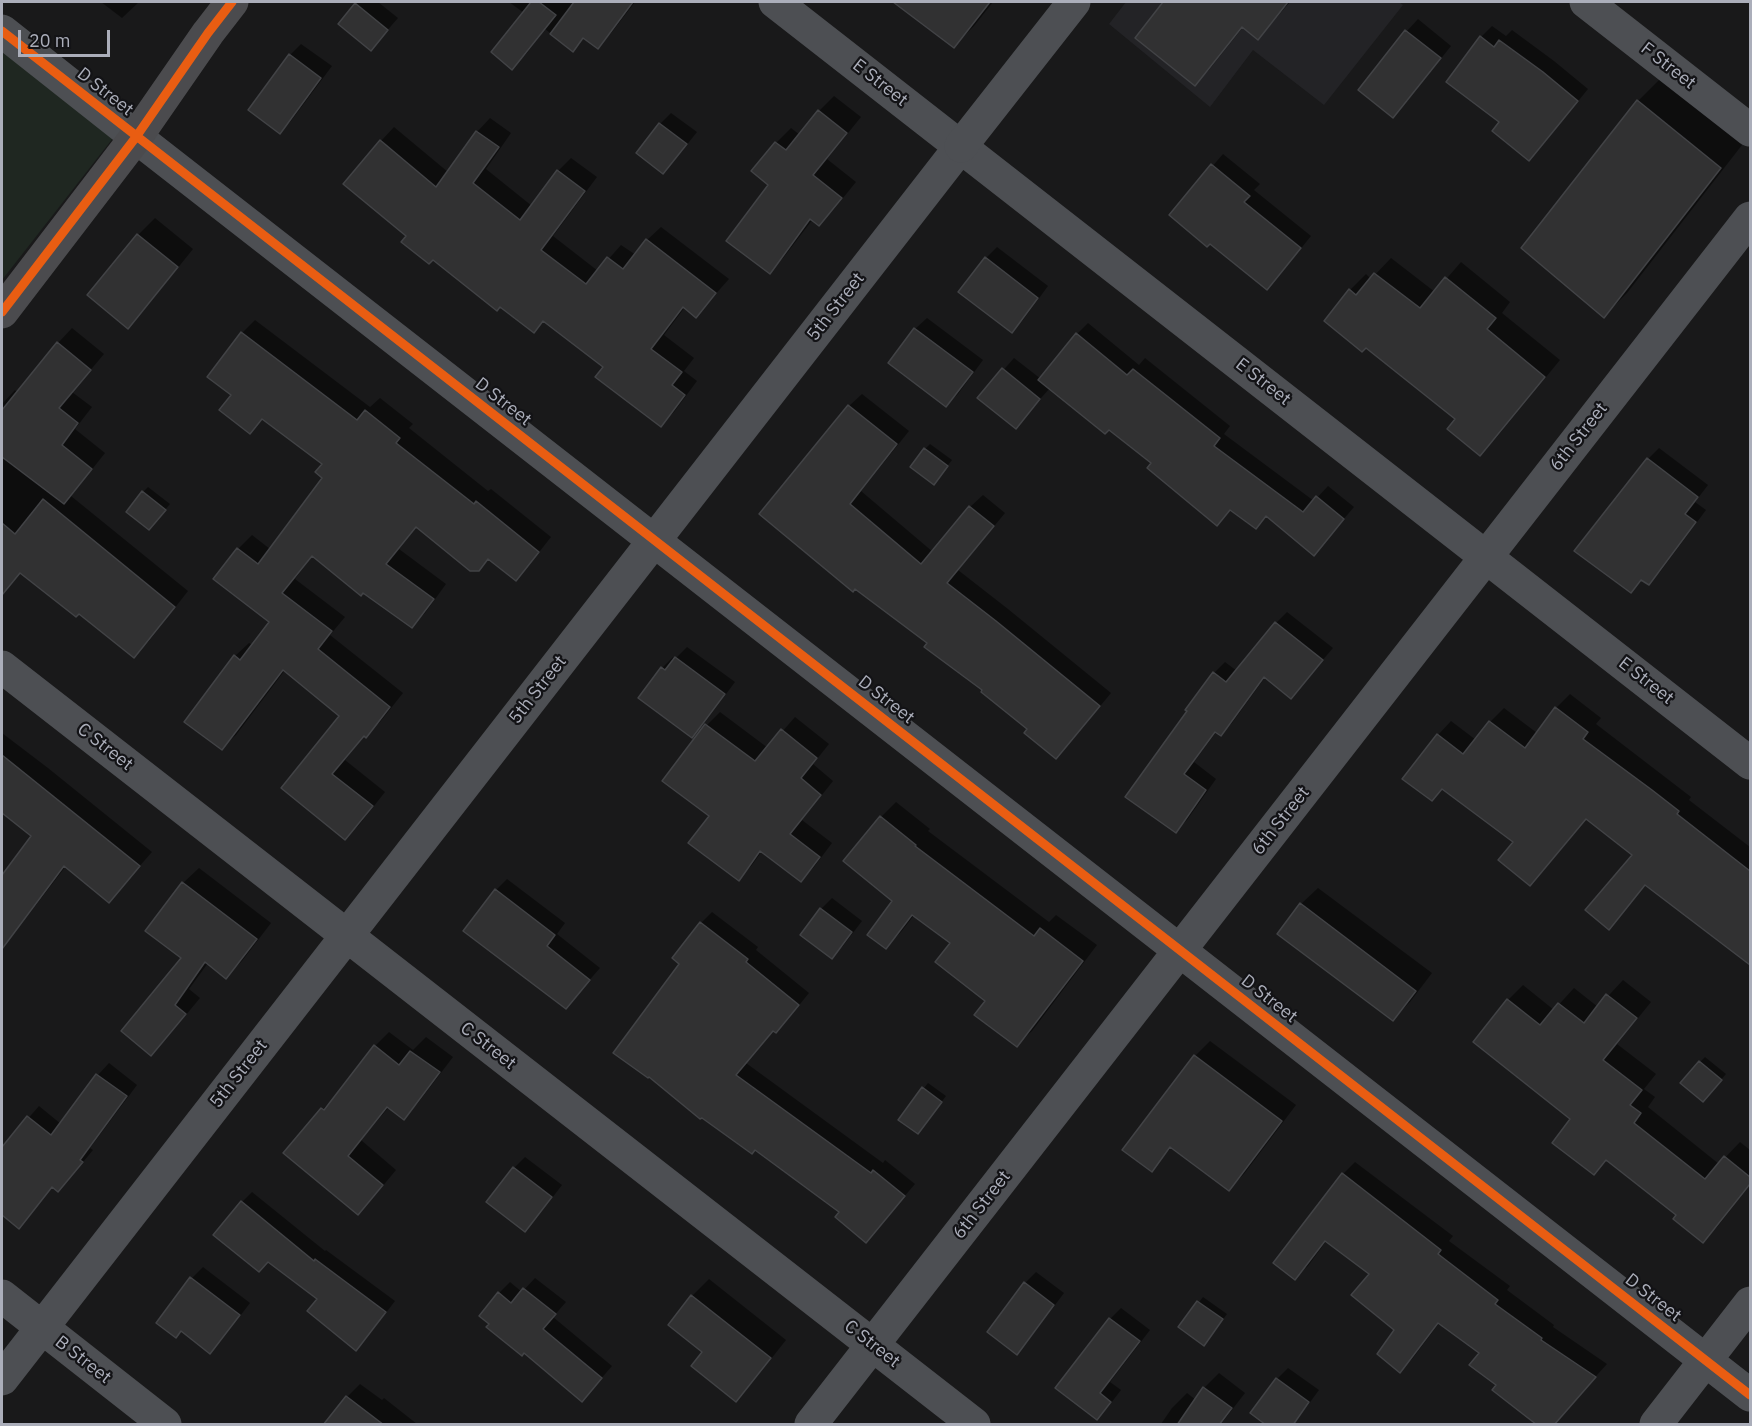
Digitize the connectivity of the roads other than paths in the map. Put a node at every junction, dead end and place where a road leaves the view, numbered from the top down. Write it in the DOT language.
graph roads {
  1 [pos="232,2"];
  2 [pos="776,2"];
  3 [pos="1074,2"];
  4 [pos="1586,2"];
  5 [pos="2,31"];
  6 [pos="1750,130"];
  7 [pos="136,137"];
  8 [pos="961,146"];
  9 [pos="1750,218"];
  10 [pos="2,312"];
  11 [pos="654,541"];
  12 [pos="1487,556"];
  13 [pos="2,667"];
  14 [pos="1750,763"];
  15 [pos="347,936"];
  16 [pos="1180,950"];
  17 [pos="2,1296"];
  18 [pos="1750,1303"];
  19 [pos="42,1328"];
  20 [pos="873,1345"];
  21 [pos="1706,1360"];
  22 [pos="2,1379"];
  23 [pos="1750,1395"];
  24 [pos="165,1425"];
  25 [pos="811,1425"];
  26 [pos="974,1425"];
  27 [pos="1656,1425"];
  1 -- 7 [label="main road"];
  2 -- 8 [label="street, E Street"];
  3 -- 8 [label="street, 5th Street"];
  4 -- 6 [label="street, F Street"];
  5 -- 7 [label="street, D Street"];
  7 -- 10 [label="main road"];
  7 -- 11 [label="street, D Street"];
  8 -- 11 [label="street, 5th Street"];
  8 -- 12 [label="street, E Street"];
  9 -- 12 [label="street, 6th Street"];
  11 -- 15 [label="street, 5th Street"];
  11 -- 16 [label="street, D Street"];
  12 -- 14 [label="street, E Street"];
  12 -- 16 [label="street, 6th Street"];
  13 -- 15 [label="street, C Street"];
  15 -- 19 [label="street, 5th Street"];
  15 -- 20 [label="street, C Street"];
  16 -- 20 [label="street, 6th Street"];
  16 -- 21 [label="street, D Street"];
  17 -- 19 [label="street, B Street"];
  18 -- 21 [label="street"];
  19 -- 22 [label="street, 5th Street"];
  19 -- 24 [label="street, B Street"];
  20 -- 25 [label="street, 6th Street"];
  20 -- 26 [label="street, C Street"];
  21 -- 23 [label="street, D Street"];
  21 -- 27 [label="street"];
}
